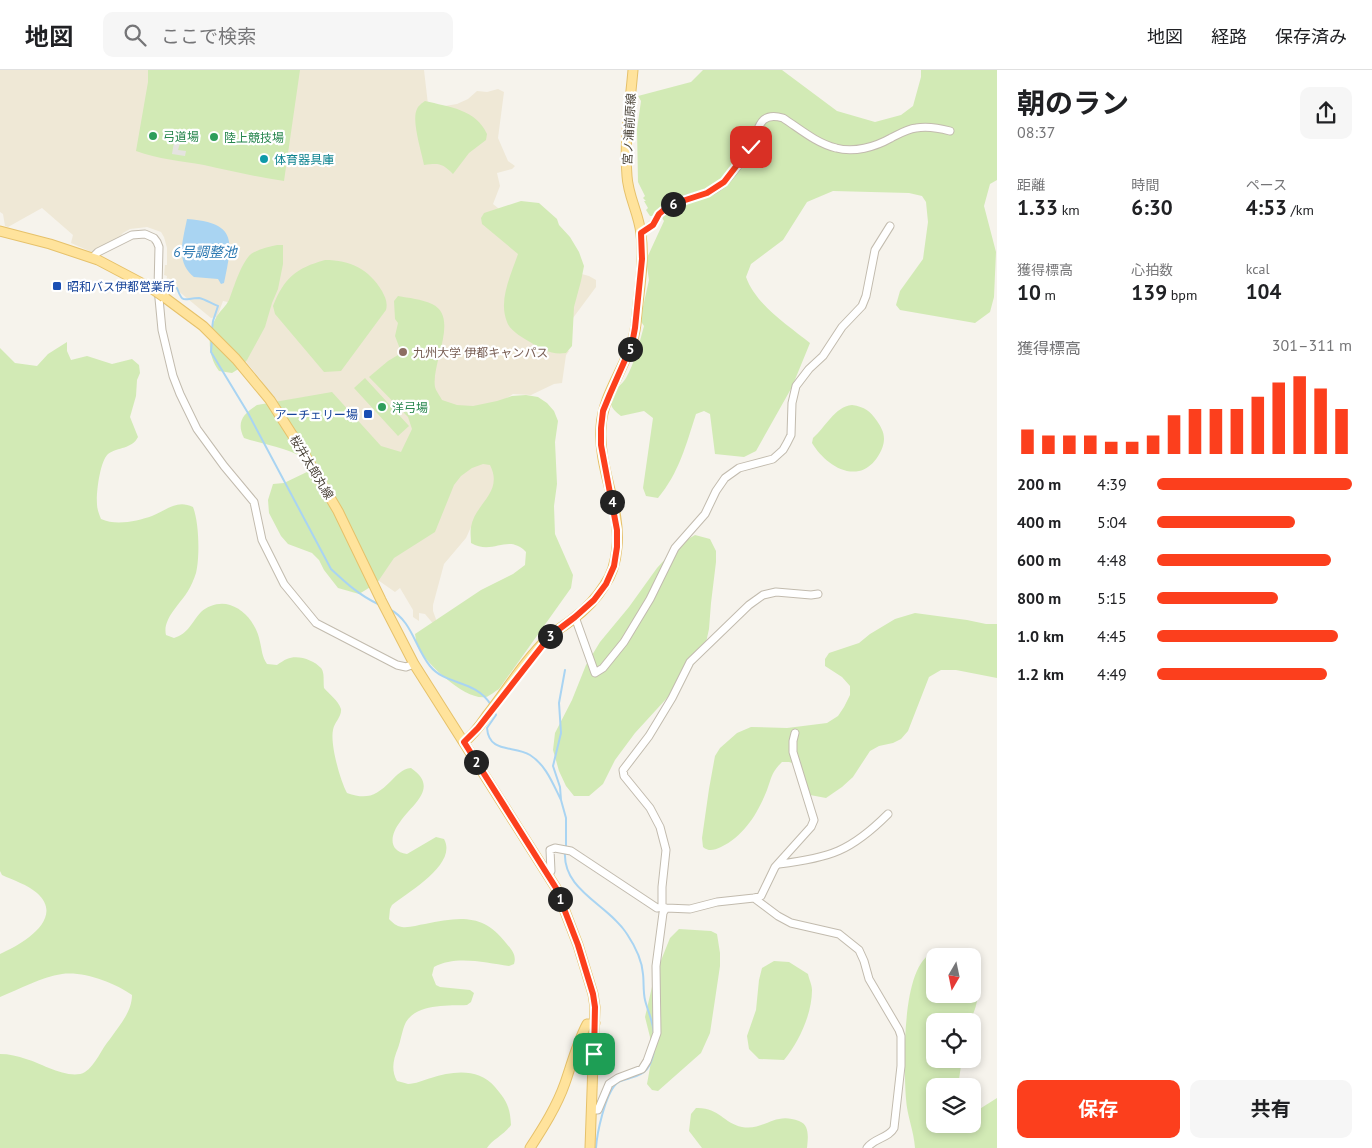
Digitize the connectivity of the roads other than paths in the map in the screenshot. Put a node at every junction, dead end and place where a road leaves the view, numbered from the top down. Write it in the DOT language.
graph roads {
  1 [pos="633,70"];
  2 [pos="950,131"];
  3 [pos="890,226"];
  4 [pos="0,231"];
  5 [pos="641,233"];
  6 [pos="92,258"];
  7 [pos="818,594"];
  8 [pos="575,617"];
  9 [pos="414,664"];
  10 [pos="795,732"];
  11 [pos="464,742"];
  12 [pos="888,814"];
  13 [pos="779,864"];
  14 [pos="548,875"];
  15 [pos="754,898"];
  16 [pos="664,908"];
  17 [pos="595,1023"];
  18 [pos="592,1110"];
  19 [pos="530,1148"];
  20 [pos="590,1148"];
  21 [pos="867,1148"];
  1 -- 5 [label="main road, 宮ノ浦前原線"];
  2 -- 5 [label="street"];
  3 -- 8 [label="street"];
  4 -- 6 [label="main road, 桜井太郎丸線"];
  5 -- 8 [label="main road, 宮ノ浦前原線"];
  6 -- 9 [label="main road, 桜井太郎丸線, bridge"];
  6 -- 9 [label="street"];
  7 -- 16 [label="street"];
  8 -- 11 [label="main road, 宮ノ浦前原線"];
  9 -- 11 [label="main road, 桜井太郎丸線"];
  10 -- 13 [label="street"];
  11 -- 14 [label="main road"];
  12 -- 13 [label="street"];
  13 -- 15 [label="street"];
  14 -- 16 [label="street"];
  14 -- 17 [label="main road"];
  15 -- 16 [label="street"];
  15 -- 21 [label="street"];
  16 -- 18 [label="street"];
  17 -- 18 [label="main road"];
  17 -- 19 [label="main road"];
  18 -- 20 [label="main road"];
}
